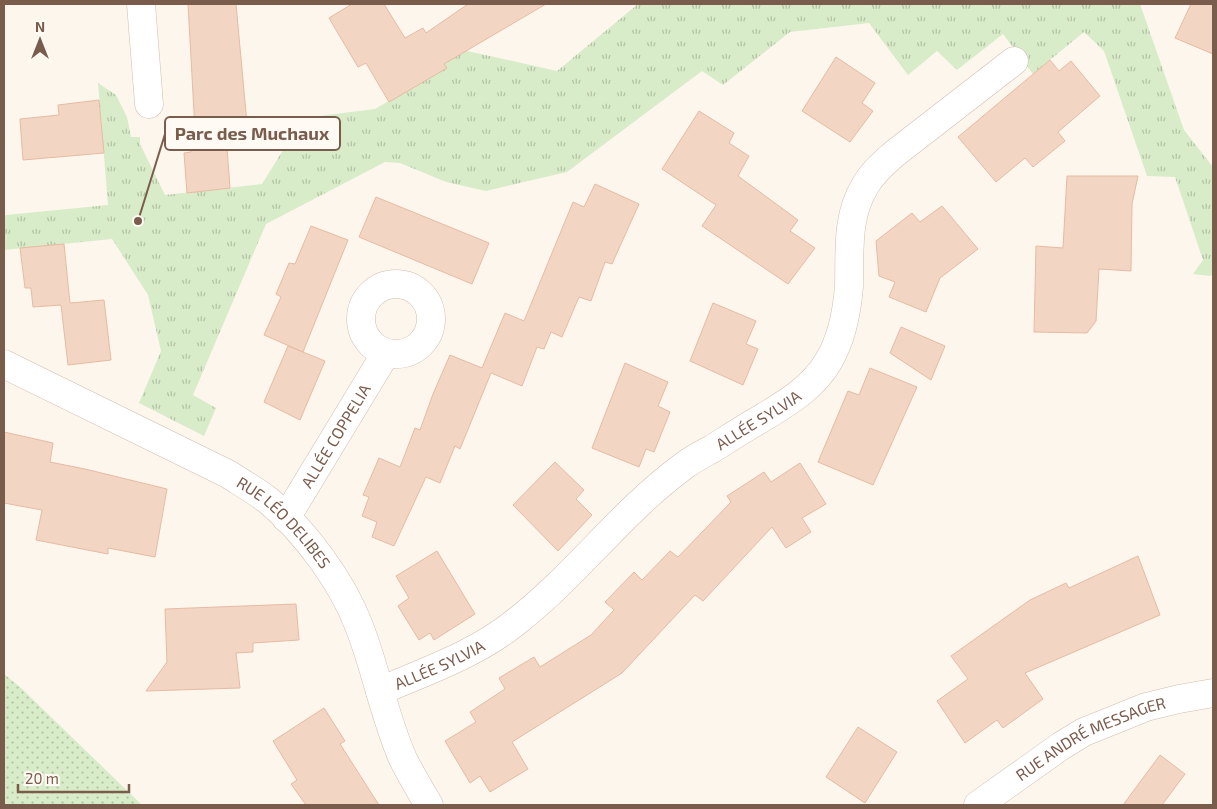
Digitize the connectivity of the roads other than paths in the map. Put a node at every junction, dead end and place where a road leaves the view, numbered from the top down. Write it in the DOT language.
graph roads {
  1 [pos="141,4"];
  2 [pos="1014,61"];
  3 [pos="149,104"];
  4 [pos="386,354"];
  5 [pos="4,364"];
  6 [pos="286,518"];
  7 [pos="380,691"];
  8 [pos="1213,693"];
  9 [pos="429,805"];
  10 [pos="978,805"];
  1 -- 3 [label="street"];
  2 -- 7 [label="street, ALLÉE SYLVIA"];
  4 -- 6 [label="street, ALLÉE COPPELIA"];
  5 -- 6 [label="street, RUE LÉO DELIBES"];
  6 -- 7 [label="street, RUE LÉO DELIBES"];
  7 -- 9 [label="street, RUE LÉO DELIBES"];
  8 -- 10 [label="street, RUE ANDRÉ MESSAGER"];
}
